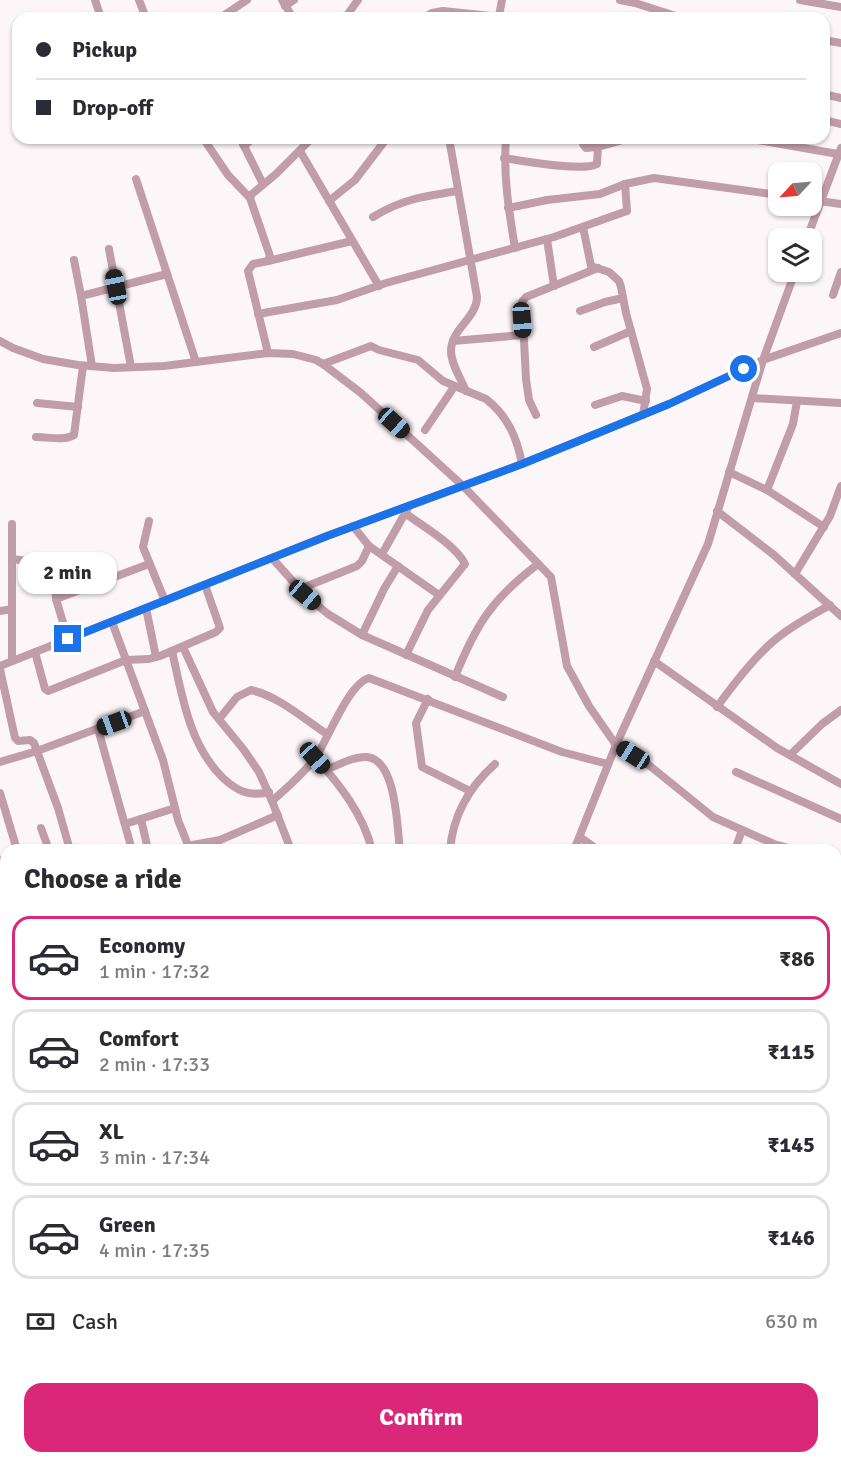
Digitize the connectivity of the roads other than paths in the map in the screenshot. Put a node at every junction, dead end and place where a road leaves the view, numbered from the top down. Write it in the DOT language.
graph roads {
  1 [pos="247,0"];
  2 [pos="294,0"];
  3 [pos="620,0"];
  4 [pos="800,0"];
  5 [pos="283,3"];
  6 [pos="841,7"];
  7 [pos="229,12"];
  8 [pos="663,12"];
  9 [pos="207,144"];
  10 [pos="243,144"];
  11 [pos="306,144"];
  12 [pos="382,144"];
  13 [pos="450,144"];
  14 [pos="505,144"];
  15 [pos="584,144"];
  16 [pos="608,144"];
  17 [pos="789,144"];
  18 [pos="597,147"];
  19 [pos="300,151"];
  20 [pos="840,151"];
  21 [pos="504,159"];
  22 [pos="136,179"];
  23 [pos="263,184"];
  24 [pos="626,184"];
  25 [pos="822,188"];
  26 [pos="458,191"];
  27 [pos="768,194"];
  28 [pos="250,198"];
  29 [pos="329,201"];
  30 [pos="822,201"];
  31 [pos="841,204"];
  32 [pos="508,208"];
  33 [pos="373,217"];
  34 [pos="583,227"];
  35 [pos="547,239"];
  36 [pos="352,241"];
  37 [pos="515,248"];
  38 [pos="109,249"];
  39 [pos="74,260"];
  40 [pos="471,260"];
  41 [pos="268,261"];
  42 [pos="598,268"];
  43 [pos="841,272"];
  44 [pos="168,274"];
  45 [pos="791,282"];
  46 [pos="379,285"];
  47 [pos="554,286"];
  48 [pos="116,287"];
  49 [pos="832,295"];
  50 [pos="81,296"];
  51 [pos="623,298"];
  52 [pos="580,312"];
  53 [pos="258,314"];
  54 [pos="631,331"];
  55 [pos="841,333"];
  56 [pos="523,335"];
  57 [pos="0,341"];
  58 [pos="453,341"];
  59 [pos="594,347"];
  60 [pos="268,353"];
  61 [pos="763,360"];
  62 [pos="196,362"];
  63 [pos="323,364"];
  64 [pos="87,366"];
  65 [pos="130,367"];
  66 [pos="454,387"];
  67 [pos="466,391"];
  68 [pos="752,398"];
  69 [pos="797,400"];
  70 [pos="646,401"];
  71 [pos="37,403"];
  72 [pos="841,403"];
  73 [pos="595,405"];
  74 [pos="78,407"];
  75 [pos="536,415"];
  76 [pos="643,415"];
  77 [pos="425,430"];
  78 [pos="36,437"];
  79 [pos="522,464"];
  80 [pos="729,472"];
  81 [pos="462,485"];
  82 [pos="767,490"];
  83 [pos="841,490"];
  84 [pos="408,509"];
  85 [pos="717,511"];
  86 [pos="148,521"];
  87 [pos="12,524"];
  88 [pos="353,526"];
  89 [pos="824,527"];
  90 [pos="369,546"];
  91 [pos="382,554"];
  92 [pos="272,558"];
  93 [pos="12,559"];
  94 [pos="53,564"];
  95 [pos="149,564"];
  96 [pos="538,564"];
  97 [pos="398,566"];
  98 [pos="89,569"];
  99 [pos="795,574"];
  100 [pos="205,585"];
  101 [pos="300,589"];
  102 [pos="439,595"];
  103 [pos="56,599"];
  104 [pos="165,601"];
  105 [pos="830,605"];
  106 [pos="146,608"];
  107 [pos="12,609"];
  108 [pos="0,611"];
  109 [pos="841,616"];
  110 [pos="112,622"];
  111 [pos="362,635"];
  112 [pos="68,639"];
  113 [pos="183,647"];
  114 [pos="172,651"];
  115 [pos="35,652"];
  116 [pos="406,655"];
  117 [pos="156,657"];
  118 [pos="126,660"];
  119 [pos="12,661"];
  120 [pos="654,661"];
  121 [pos="0,668"];
  122 [pos="455,677"];
  123 [pos="502,697"];
  124 [pos="428,699"];
  125 [pos="717,707"];
  126 [pos="841,710"];
  127 [pos="145,711"];
  128 [pos="219,720"];
  129 [pos="98,729"];
  130 [pos="327,734"];
  131 [pos="616,745"];
  132 [pos="37,752"];
  133 [pos="790,755"];
  134 [pos="315,758"];
  135 [pos="0,762"];
  136 [pos="495,764"];
  137 [pos="608,764"];
  138 [pos="326,770"];
  139 [pos="736,772"];
  140 [pos="841,784"];
  141 [pos="470,791"];
  142 [pos="0,793"];
  143 [pos="271,796"];
  144 [pos="175,808"];
  145 [pos="278,815"];
  146 [pos="141,819"];
  147 [pos="841,819"];
  148 [pos="125,824"];
  149 [pos="41,828"];
  150 [pos="742,830"];
  151 [pos="580,837"];
  152 [pos="15,844"];
  153 [pos="47,844"];
  154 [pos="68,844"];
  155 [pos="130,844"];
  156 [pos="147,844"];
  157 [pos="188,844"];
  158 [pos="204,844"];
  159 [pos="289,844"];
  160 [pos="370,844"];
  161 [pos="399,844"];
  162 [pos="451,844"];
  163 [pos="577,844"];
  164 [pos="590,844"];
  165 [pos="737,844"];
  166 [pos="774,844"];
  1 -- 7 [label="street"];
  2 -- 5 [label="street"];
  3 -- 8 [label="street"];
  4 -- 6 [label="street"];
  9 -- 28 [label="street"];
  10 -- 23 [label="street"];
  11 -- 19 [label="street"];
  12 -- 29 [label="street"];
  13 -- 26 [label="street"];
  14 -- 21 [label="street"];
  15 -- 18 [label="street"];
  16 -- 18 [label="street"];
  17 -- 20 [label="street"];
  18 -- 21 [label="street"];
  19 -- 23 [label="street"];
  19 -- 29 [label="street"];
  20 -- 25 [label="street"];
  21 -- 32 [label="street"];
  22 -- 44 [label="street"];
  23 -- 28 [label="street"];
  24 -- 27 [label="street"];
  24 -- 32 [label="street"];
  24 -- 34 [label="street"];
  26 -- 33 [label="street"];
  26 -- 40 [label="street"];
  28 -- 41 [label="street"];
  29 -- 36 [label="street"];
  30 -- 31 [label="street"];
  32 -- 37 [label="street"];
  34 -- 35 [label="street"];
  34 -- 42 [label="street"];
  35 -- 37 [label="street"];
  35 -- 47 [label="street"];
  36 -- 41 [label="street"];
  36 -- 46 [label="street"];
  37 -- 40 [label="street"];
  38 -- 48 [label="street"];
  39 -- 50 [label="street"];
  40 -- 46 [label="street"];
  40 -- 58 [label="street"];
  41 -- 53 [label="street"];
  42 -- 47 [label="street"];
  42 -- 51 [label="street"];
  43 -- 49 [label="street"];
  44 -- 48 [label="street"];
  44 -- 62 [label="street"];
  45 -- 61 [label="street"];
  46 -- 53 [label="street"];
  47 -- 56 [label="street"];
  48 -- 50 [label="street"];
  48 -- 65 [label="street"];
  50 -- 64 [label="street"];
  51 -- 52 [label="street"];
  51 -- 54 [label="street"];
  53 -- 60 [label="street"];
  54 -- 59 [label="street"];
  54 -- 70 [label="street"];
  55 -- 61 [label="street"];
  56 -- 58 [label="street"];
  56 -- 75 [label="street"];
  57 -- 64 [label="street"];
  58 -- 67 [label="street"];
  60 -- 62 [label="street"];
  60 -- 63 [label="street"];
  61 -- 68 [label="street"];
  61 -- 76 [label="street"];
  62 -- 65 [label="street"];
  63 -- 66 [label="street"];
  63 -- 81 [label="street"];
  64 -- 65 [label="street"];
  64 -- 74 [label="street"];
  66 -- 67 [label="street"];
  66 -- 77 [label="street"];
  67 -- 79 [label="street"];
  68 -- 69 [label="street"];
  68 -- 80 [label="street"];
  69 -- 72 [label="street"];
  69 -- 82 [label="street"];
  70 -- 73 [label="street"];
  70 -- 76 [label="street"];
  71 -- 74 [label="street"];
  74 -- 78 [label="street"];
  76 -- 79 [label="street"];
  79 -- 81 [label="street"];
  80 -- 82 [label="street"];
  80 -- 85 [label="street"];
  81 -- 84 [label="street"];
  81 -- 96 [label="street"];
  82 -- 89 [label="street"];
  83 -- 89 [label="street"];
  84 -- 88 [label="street"];
  84 -- 91 [label="street"];
  84 -- 102 [label="street"];
  85 -- 99 [label="street"];
  85 -- 120 [label="street"];
  86 -- 95 [label="street"];
  87 -- 93 [label="street"];
  88 -- 90 [label="street"];
  88 -- 92 [label="street"];
  89 -- 99 [label="street"];
  90 -- 91 [label="street"];
  90 -- 101 [label="street"];
  91 -- 97 [label="street"];
  92 -- 100 [label="street"];
  92 -- 101 [label="street"];
  93 -- 94 [label="street"];
  93 -- 107 [label="street"];
  94 -- 98 [label="street"];
  94 -- 103 [label="street"];
  95 -- 103 [label="street"];
  95 -- 104 [label="street"];
  96 -- 122 [label="street"];
  96 -- 131 [label="street"];
  97 -- 102 [label="street"];
  97 -- 111 [label="street"];
  99 -- 105 [label="street"];
  100 -- 104 [label="street"];
  100 -- 113 [label="street"];
  101 -- 111 [label="street"];
  102 -- 116 [label="street"];
  103 -- 112 [label="street"];
  104 -- 106 [label="street"];
  105 -- 109 [label="street"];
  105 -- 125 [label="street"];
  106 -- 110 [label="street"];
  106 -- 117 [label="street"];
  107 -- 108 [label="street"];
  107 -- 119 [label="street"];
  110 -- 112 [label="street"];
  110 -- 118 [label="street"];
  111 -- 116 [label="street"];
  112 -- 115 [label="street"];
  113 -- 114 [label="street"];
  113 -- 128 [label="street"];
  114 -- 117 [label="street"];
  114 -- 143 [label="street"];
  115 -- 118 [label="street"];
  115 -- 119 [label="street"];
  116 -- 122 [label="street"];
  117 -- 118 [label="street"];
  118 -- 127 [label="street"];
  119 -- 121 [label="street"];
  120 -- 125 [label="street"];
  120 -- 131 [label="street"];
  121 -- 132 [label="street"];
  122 -- 123 [label="street"];
  124 -- 130 [label="street"];
  124 -- 137 [label="street"];
  124 -- 141 [label="street"];
  125 -- 133 [label="street"];
  126 -- 133 [label="street"];
  127 -- 129 [label="street"];
  127 -- 144 [label="street"];
  128 -- 130 [label="street"];
  128 -- 143 [label="street"];
  129 -- 132 [label="street"];
  129 -- 148 [label="street"];
  130 -- 134 [label="street"];
  131 -- 137 [label="street"];
  131 -- 150 [label="street"];
  132 -- 135 [label="street"];
  132 -- 154 [label="street"];
  133 -- 140 [label="street"];
  134 -- 138 [label="street"];
  134 -- 143 [label="street"];
  136 -- 141 [label="street"];
  137 -- 151 [label="street"];
  138 -- 160 [label="street"];
  138 -- 161 [label="street"];
  139 -- 147 [label="street"];
  141 -- 162 [label="street"];
  142 -- 152 [label="street"];
  143 -- 145 [label="street"];
  144 -- 146 [label="street"];
  144 -- 157 [label="street"];
  145 -- 158 [label="street"];
  145 -- 159 [label="street"];
  146 -- 148 [label="street"];
  146 -- 156 [label="street"];
  148 -- 155 [label="street"];
  149 -- 153 [label="street"];
  150 -- 165 [label="street"];
  150 -- 166 [label="street"];
  151 -- 163 [label="street"];
  151 -- 164 [label="street"];
}
